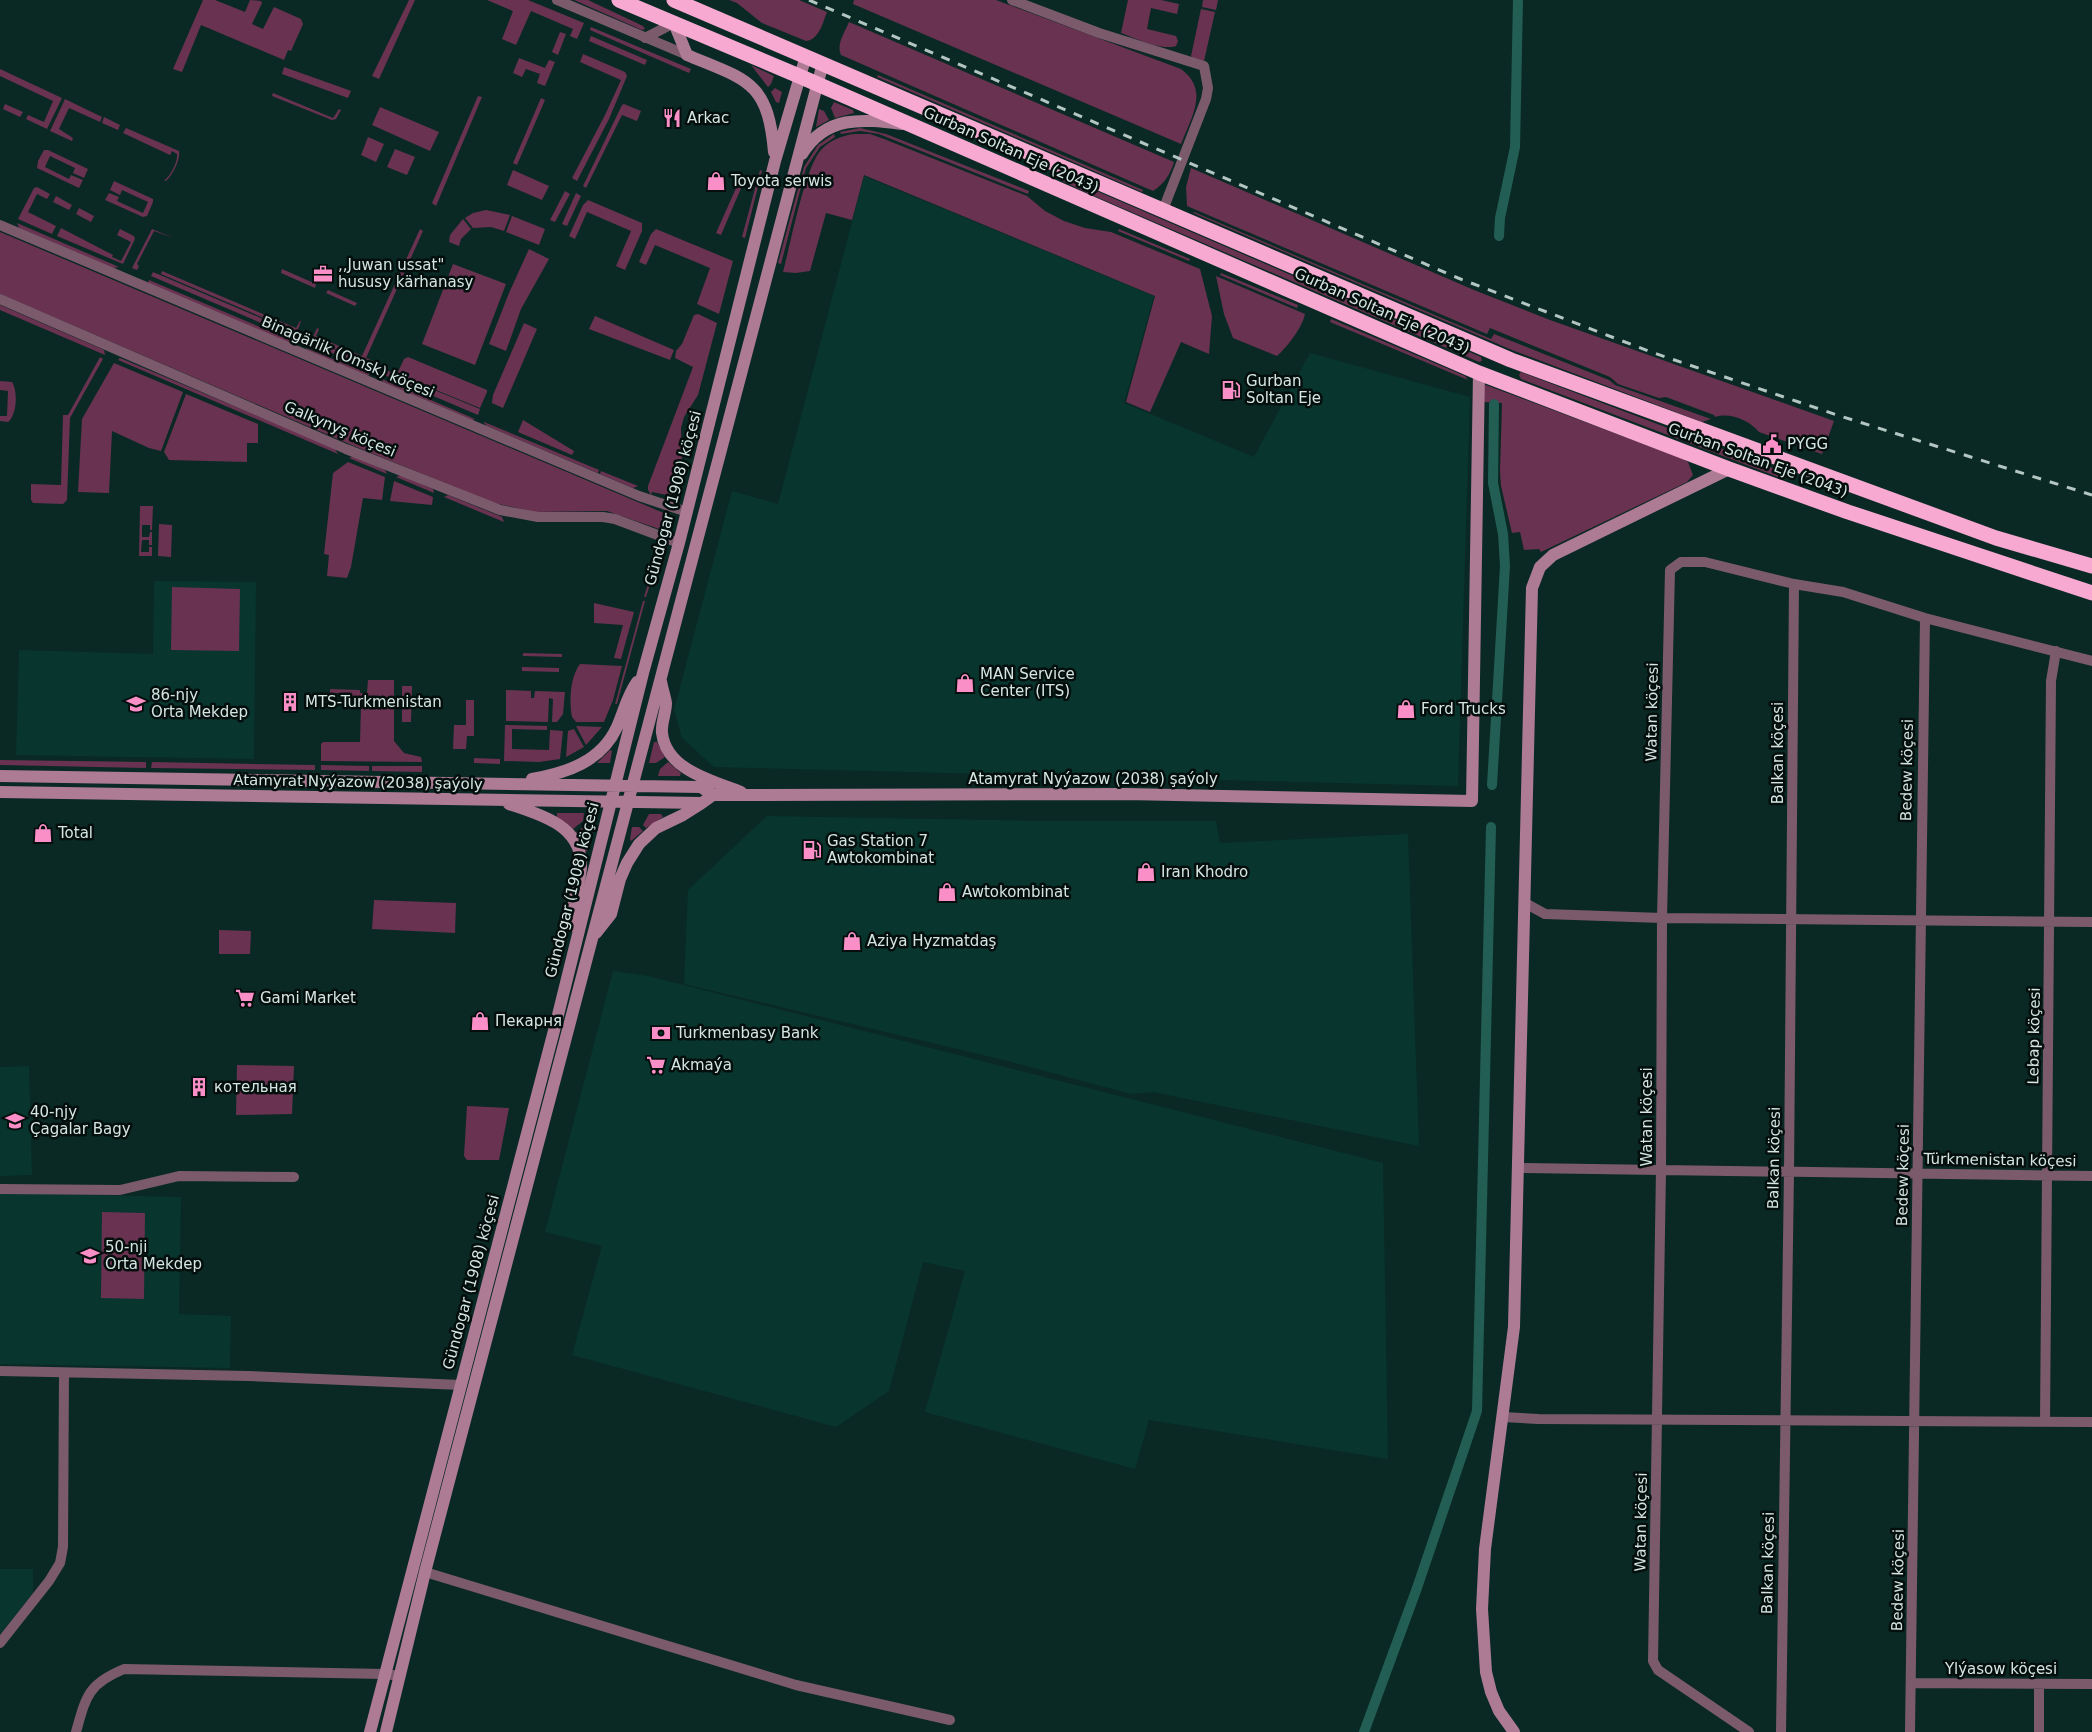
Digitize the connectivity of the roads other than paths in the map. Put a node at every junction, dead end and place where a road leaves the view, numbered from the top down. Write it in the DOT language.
graph roads {
  1 [pos="558,0"];
  2 [pos="619,0"];
  3 [pos="674,0"];
  4 [pos="1012,0"];
  5 [pos="674,24"];
  6 [pos="645,38"];
  7 [pos="687,55"];
  8 [pos="806,56"];
  9 [pos="823,63"];
  10 [pos="799,76"];
  11 [pos="817,85"];
  12 [pos="911,125"];
  13 [pos="775,161"];
  14 [pos="796,165"];
  15 [pos="1163,210"];
  16 [pos="0,225"];
  17 [pos="0,299"];
  18 [pos="1479,373"];
  19 [pos="1793,463"];
  20 [pos="1730,469"];
  21 [pos="1855,487"];
  22 [pos="1784,488"];
  23 [pos="687,512"];
  24 [pos="1848,512"];
  25 [pos="703,519"];
  26 [pos="679,543"];
  27 [pos="2092,566"];
  28 [pos="1794,584"];
  29 [pos="2092,593"];
  30 [pos="1925,618"];
  31 [pos="2056,651"];
  32 [pos="2092,661"];
  33 [pos="643,674"];
  34 [pos="660,678"];
  35 [pos="0,776"];
  36 [pos="500,784"];
  37 [pos="614,786"];
  38 [pos="632,786"];
  39 [pos="0,792"];
  40 [pos="713,795"];
  41 [pos="751,795"];
  42 [pos="497,800"];
  43 [pos="611,802"];
  44 [pos="628,802"];
  45 [pos="702,803"];
  46 [pos="1525,903"];
  47 [pos="1662,918"];
  48 [pos="1792,919"];
  49 [pos="1920,919"];
  50 [pos="2050,921"];
  51 [pos="2092,922"];
  52 [pos="576,936"];
  53 [pos="592,937"];
  54 [pos="1518,1168"];
  55 [pos="1662,1170"];
  56 [pos="1789,1172"];
  57 [pos="1919,1173"];
  58 [pos="2047,1176"];
  59 [pos="2092,1176"];
  60 [pos="294,1177"];
  61 [pos="0,1189"];
  62 [pos="0,1371"];
  63 [pos="64,1373"];
  64 [pos="467,1386"];
  65 [pos="1503,1417"];
  66 [pos="1657,1419"];
  67 [pos="1785,1420"];
  68 [pos="1914,1422"];
  69 [pos="2044,1422"];
  70 [pos="2092,1422"];
  71 [pos="425,1572"];
  72 [pos="0,1643"];
  73 [pos="385,1674"];
  74 [pos="400,1676"];
  75 [pos="1911,1683"];
  76 [pos="2039,1684"];
  77 [pos="2092,1684"];
  78 [pos="950,1720"];
  79 [pos="76,1732"];
  80 [pos="370,1732"];
  81 [pos="386,1732"];
  82 [pos="1514,1732"];
  83 [pos="1749,1732"];
  84 [pos="1781,1732"];
  85 [pos="1910,1732"];
  86 [pos="2039,1732"];
  1 -- 6 [label="street"];
  2 -- 5 [label="highway, Gurban Soltan Eje (2043)"];
  3 -- 8 [label="highway, Gurban Soltan Eje (2043)"];
  4 -- 15 [label="street"];
  5 -- 6 [label="street"];
  5 -- 7 [label="main road"];
  5 -- 10 [label="highway, Gurban Soltan Eje (2043)"];
  6 -- 7 [label="street"];
  7 -- 13 [label="main road"];
  8 -- 9 [label="highway, Gurban Soltan Eje (2043)"];
  8 -- 10 [label="main road, Gündogar (1908) köçesi"];
  9 -- 11 [label="main road, Gündogar (1908) köçesi"];
  9 -- 15 [label="highway, Gurban Soltan Eje (2043)"];
  10 -- 11 [label="highway, Gurban Soltan Eje (2043)"];
  10 -- 13 [label="main road, Gündogar (1908) köçesi"];
  11 -- 12 [label="highway, Gurban Soltan Eje (2043)"];
  11 -- 14 [label="main road, Gündogar (1908) köçesi"];
  12 -- 14 [label="main road"];
  12 -- 18 [label="highway, Gurban Soltan Eje (2043)"];
  13 -- 23 [label="main road, Gündogar (1908) köçesi"];
  14 -- 25 [label="main road, Gündogar (1908) köçesi"];
  15 -- 19 [label="highway, Gurban Soltan Eje (2043)"];
  16 -- 23 [label="street, Binagärlik (Omsk) köçesi"];
  17 -- 26 [label="street, Galkynyş köçesi"];
  18 -- 20 [label="highway, Gurban Soltan Eje (2043)"];
  18 -- 41 [label="main road, Atamyrat Nyýazow (2038) şaýoly"];
  19 -- 21 [label="highway, Gurban Soltan Eje (2043)"];
  19 -- 22 [label="highway"];
  20 -- 22 [label="highway, Gurban Soltan Eje (2043)"];
  20 -- 46 [label="main road"];
  21 -- 24 [label="highway"];
  21 -- 27 [label="highway, Gurban Soltan Eje (2043)"];
  22 -- 24 [label="highway, Gurban Soltan Eje (2043)"];
  23 -- 25 [label="main road"];
  23 -- 26 [label="main road, Gündogar (1908) köçesi"];
  24 -- 29 [label="highway, Gurban Soltan Eje (2043)"];
  25 -- 34 [label="main road, Gündogar (1908) köçesi"];
  26 -- 33 [label="main road, Gündogar (1908) köçesi"];
  28 -- 30 [label="street"];
  28 -- 47 [label="street, Watan köçesi"];
  28 -- 48 [label="street, Balkan köçesi"];
  30 -- 31 [label="street"];
  30 -- 49 [label="street, Bedew köçesi"];
  31 -- 32 [label="street"];
  31 -- 50 [label="street, Lebap köçesi"];
  33 -- 36 [label="main road"];
  33 -- 37 [label="main road, Gündogar (1908) köçesi"];
  34 -- 38 [label="main road, Gündogar (1908) köçesi"];
  34 -- 41 [label="main road"];
  35 -- 36 [label="main road, Atamyrat Nyýazow (2038) şaýoly"];
  36 -- 37 [label="main road, Atamyrat Nyýazow (2038) şaýoly"];
  37 -- 38 [label="main road, Atamyrat Nyýazow (2038) şaýoly"];
  37 -- 43 [label="main road, Gündogar (1908) köçesi"];
  38 -- 40 [label="main road, Atamyrat Nyýazow (2038) şaýoly"];
  38 -- 44 [label="main road, Gündogar (1908) köçesi"];
  39 -- 42 [label="main road, Atamyrat Nyýazow (2038) şaýoly"];
  40 -- 41 [label="main road, Atamyrat Nyýazow (2038) şaýoly"];
  40 -- 45 [label="main road"];
  42 -- 43 [label="main road, Atamyrat Nyýazow (2038) şaýoly"];
  42 -- 52 [label="main road"];
  43 -- 44 [label="main road, Atamyrat Nyýazow (2038) şaýoly"];
  43 -- 52 [label="main road, Gündogar (1908) köçesi"];
  44 -- 45 [label="main road, Atamyrat Nyýazow (2038) şaýoly"];
  44 -- 53 [label="main road, Gündogar (1908) köçesi"];
  45 -- 53 [label="main road"];
  46 -- 47 [label="street"];
  46 -- 54 [label="main road"];
  47 -- 48 [label="street"];
  47 -- 55 [label="street, Watan köçesi"];
  48 -- 49 [label="street"];
  48 -- 56 [label="street, Balkan köçesi"];
  49 -- 50 [label="street"];
  49 -- 57 [label="street, Bedew köçesi"];
  50 -- 51 [label="street"];
  50 -- 58 [label="street, Lebap köçesi"];
  52 -- 64 [label="main road, Gündogar (1908) köçesi"];
  53 -- 64 [label="main road, Gündogar (1908) köçesi"];
  54 -- 55 [label="street, Türkmenistan köçesi"];
  54 -- 65 [label="main road"];
  55 -- 56 [label="street, Türkmenistan köçesi"];
  55 -- 66 [label="street, Watan köçesi"];
  56 -- 57 [label="street, Türkmenistan köçesi"];
  56 -- 67 [label="street, Balkan köçesi"];
  57 -- 58 [label="street, Türkmenistan köçesi"];
  57 -- 68 [label="street, Bedew köçesi"];
  58 -- 59 [label="street, Türkmenistan köçesi"];
  58 -- 69 [label="street, Lebap köçesi"];
  60 -- 61 [label="street"];
  62 -- 63 [label="street"];
  63 -- 64 [label="street"];
  63 -- 72 [label="street"];
  64 -- 71 [label="main road, Gündogar (1908) köçesi"];
  64 -- 73 [label="main road, Gündogar (1908) köçesi"];
  65 -- 66 [label="street"];
  65 -- 82 [label="main road"];
  66 -- 67 [label="street"];
  66 -- 83 [label="street, Watan köçesi"];
  67 -- 68 [label="street"];
  67 -- 84 [label="street, Balkan köçesi"];
  68 -- 69 [label="street"];
  68 -- 75 [label="street, Bedew köçesi"];
  69 -- 70 [label="street"];
  71 -- 74 [label="main road, Gündogar (1908) köçesi"];
  71 -- 78 [label="street"];
  73 -- 74 [label="street"];
  73 -- 79 [label="street"];
  73 -- 80 [label="main road, Gündogar (1908) köçesi"];
  74 -- 81 [label="main road, Gündogar (1908) köçesi"];
  75 -- 76 [label="street, Ylýasow köçesi"];
  75 -- 85 [label="street, Bedew köçesi"];
  76 -- 77 [label="street, Ylýasow köçesi"];
  76 -- 86 [label="street"];
}
